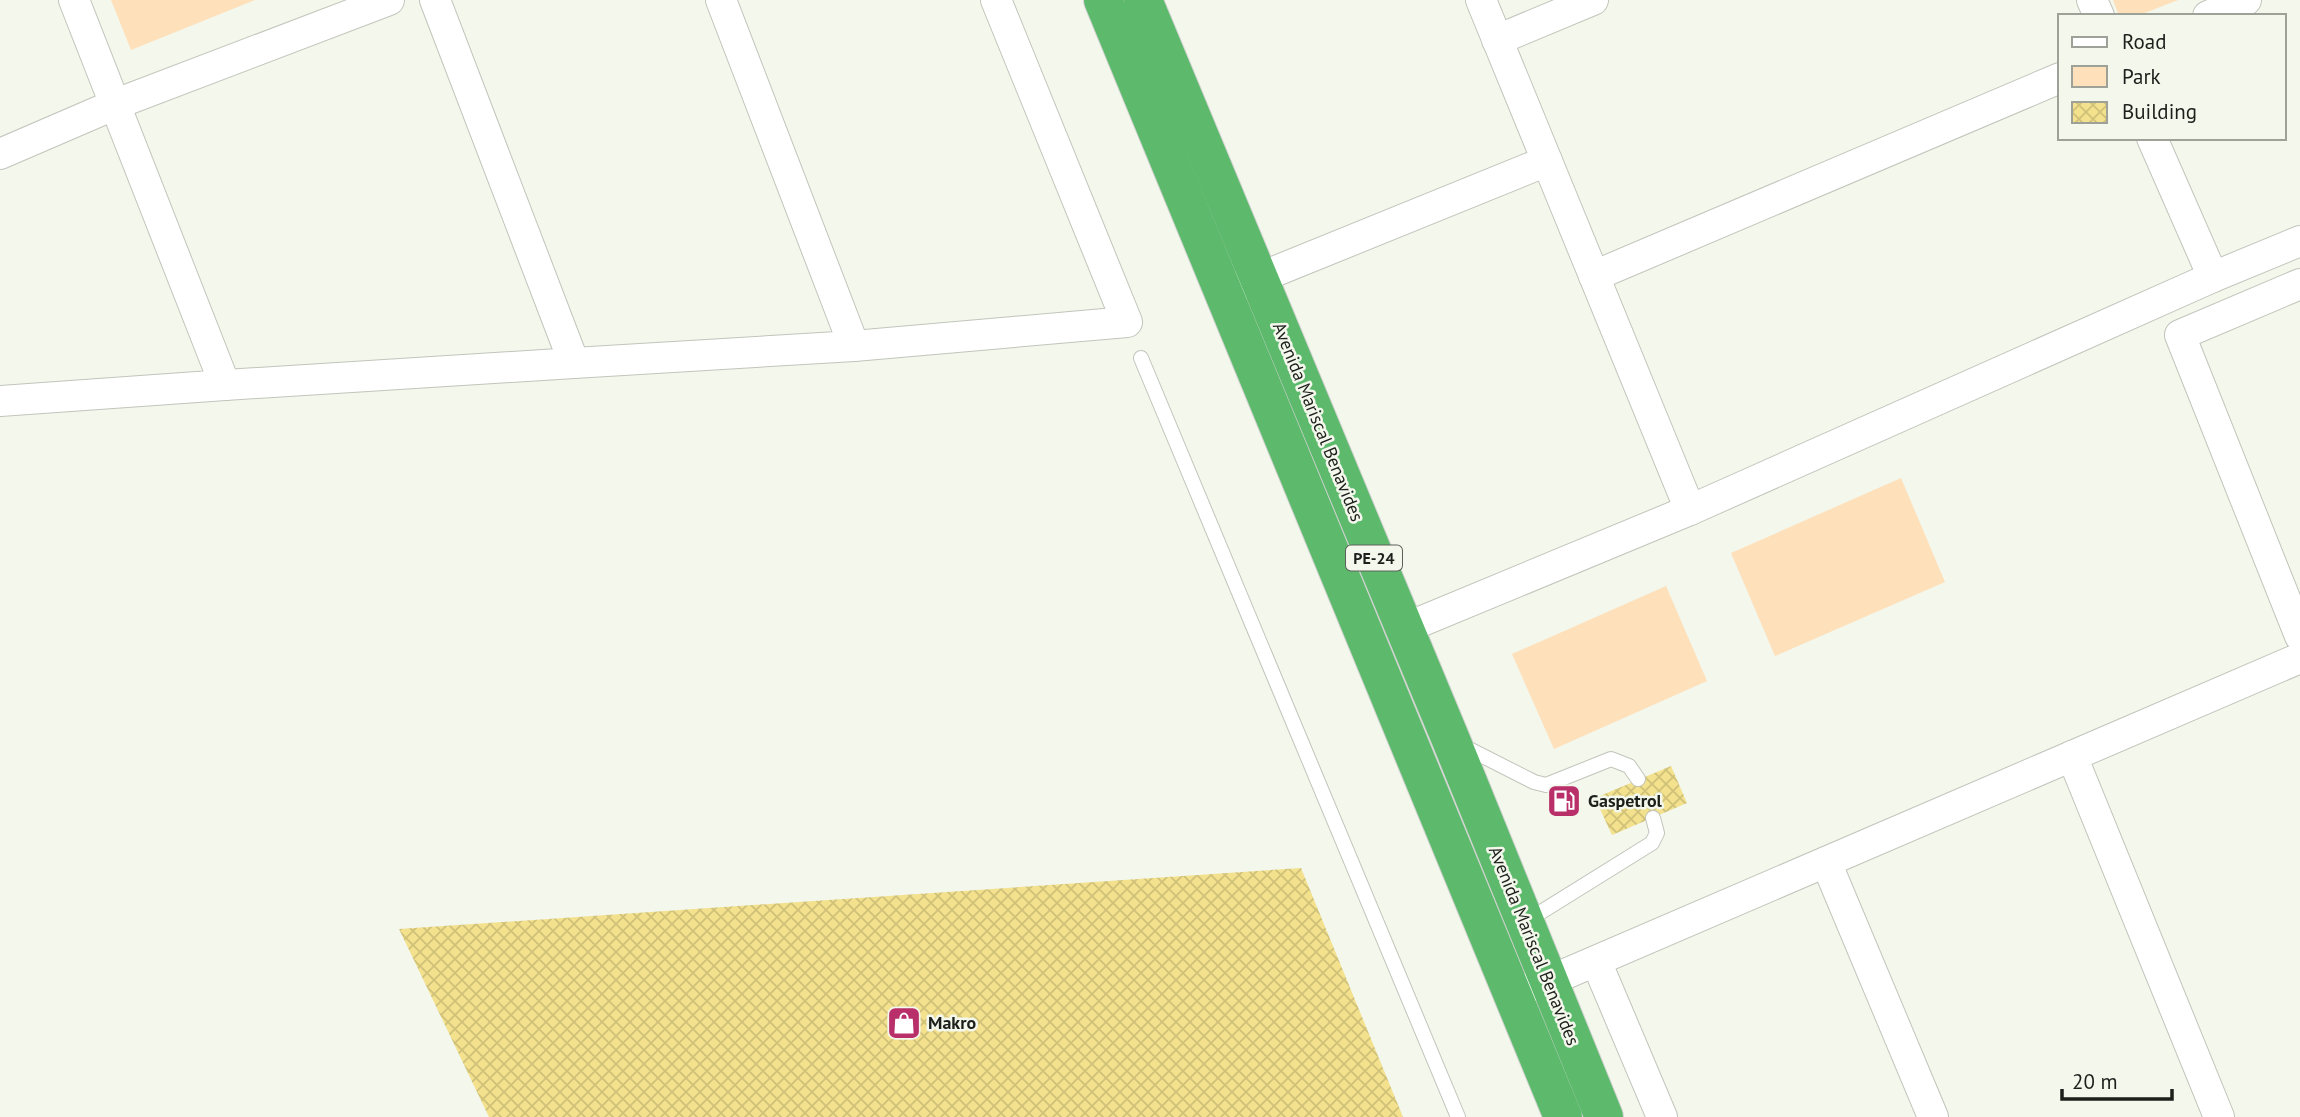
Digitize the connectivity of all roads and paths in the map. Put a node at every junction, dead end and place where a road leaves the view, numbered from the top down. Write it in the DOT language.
graph roads {
  1 [pos="74,0"];
  2 [pos="389,0"];
  3 [pos="435,0"];
  4 [pos="721,0"];
  5 [pos="996,0"];
  6 [pos="1102,0"];
  7 [pos="1143,0"];
  8 [pos="1481,0"];
  9 [pos="1593,0"];
  10 [pos="2246,0"];
  11 [pos="2213,14"];
  12 [pos="1497,40"];
  13 [pos="2058,79"];
  14 [pos="116,104"];
  15 [pos="2153,140"];
  16 [pos="0,154"];
  17 [pos="1547,161"];
  18 [pos="2300,241"];
  19 [pos="1594,276"];
  20 [pos="2213,277"];
  21 [pos="1259,279"];
  22 [pos="2300,284"];
  23 [pos="1222,293"];
  24 [pos="854,346"];
  25 [pos="1141,358"];
  26 [pos="574,363"];
  27 [pos="225,385"];
  28 [pos="0,401"];
  29 [pos="1690,510"];
  30 [pos="2291,592"];
  31 [pos="1403,629"];
  32 [pos="2300,636"];
  33 [pos="2300,658"];
  34 [pos="1451,740"];
  35 [pos="2072,757"];
  36 [pos="1639,779"];
  37 [pos="1653,818"];
  38 [pos="1826,862"];
  39 [pos="1524,923"];
  40 [pos="1596,961"];
  41 [pos="1549,981"];
  42 [pos="1513,993"];
  43 [pos="1458,1117"];
  44 [pos="1563,1117"];
  45 [pos="1604,1117"];
  46 [pos="1662,1117"];
  47 [pos="1933,1117"];
  48 [pos="2219,1117"];
  1 -- 14 [label="street"];
  2 -- 14 [label="street"];
  3 -- 26 [label="street"];
  4 -- 24 [label="street"];
  5 -- 24 [label="street"];
  6 -- 23 [label="highway, Avenida Mariscal Benavides / PE-24"];
  7 -- 21 [label="highway, Avenida Mariscal Benavides / PE-24"];
  8 -- 12 [label="street"];
  9 -- 12 [label="street"];
  10 -- 11 [label="street"];
  12 -- 17 [label="street"];
  13 -- 19 [label="street"];
  14 -- 16 [label="street"];
  14 -- 27 [label="street"];
  15 -- 20 [label="street"];
  17 -- 19 [label="street"];
  17 -- 21 [label="street"];
  18 -- 20 [label="street"];
  19 -- 29 [label="street"];
  20 -- 29 [label="street"];
  21 -- 23 [label="street"];
  21 -- 31 [label="highway, Avenida Mariscal Benavides / PE-24"];
  22 -- 30 [label="street"];
  23 -- 42 [label="highway, Avenida Mariscal Benavides / PE-24"];
  24 -- 26 [label="street"];
  25 -- 43 [label="lane"];
  26 -- 27 [label="street"];
  27 -- 28 [label="street"];
  29 -- 31 [label="street"];
  30 -- 32 [label="street"];
  31 -- 34 [label="highway, Avenida Mariscal Benavides / PE-24"];
  33 -- 35 [label="street"];
  34 -- 36 [label="lane"];
  34 -- 39 [label="highway, Avenida Mariscal Benavides / PE-24"];
  35 -- 38 [label="street"];
  35 -- 48 [label="street"];
  37 -- 39 [label="lane"];
  38 -- 40 [label="street"];
  38 -- 47 [label="street"];
  39 -- 41 [label="highway, Avenida Mariscal Benavides / PE-24"];
  40 -- 41 [label="street"];
  40 -- 46 [label="street"];
  41 -- 42 [label="street"];
  41 -- 45 [label="highway, Avenida Mariscal Benavides / PE-24"];
  42 -- 44 [label="highway, Avenida Mariscal Benavides / PE-24"];
}
